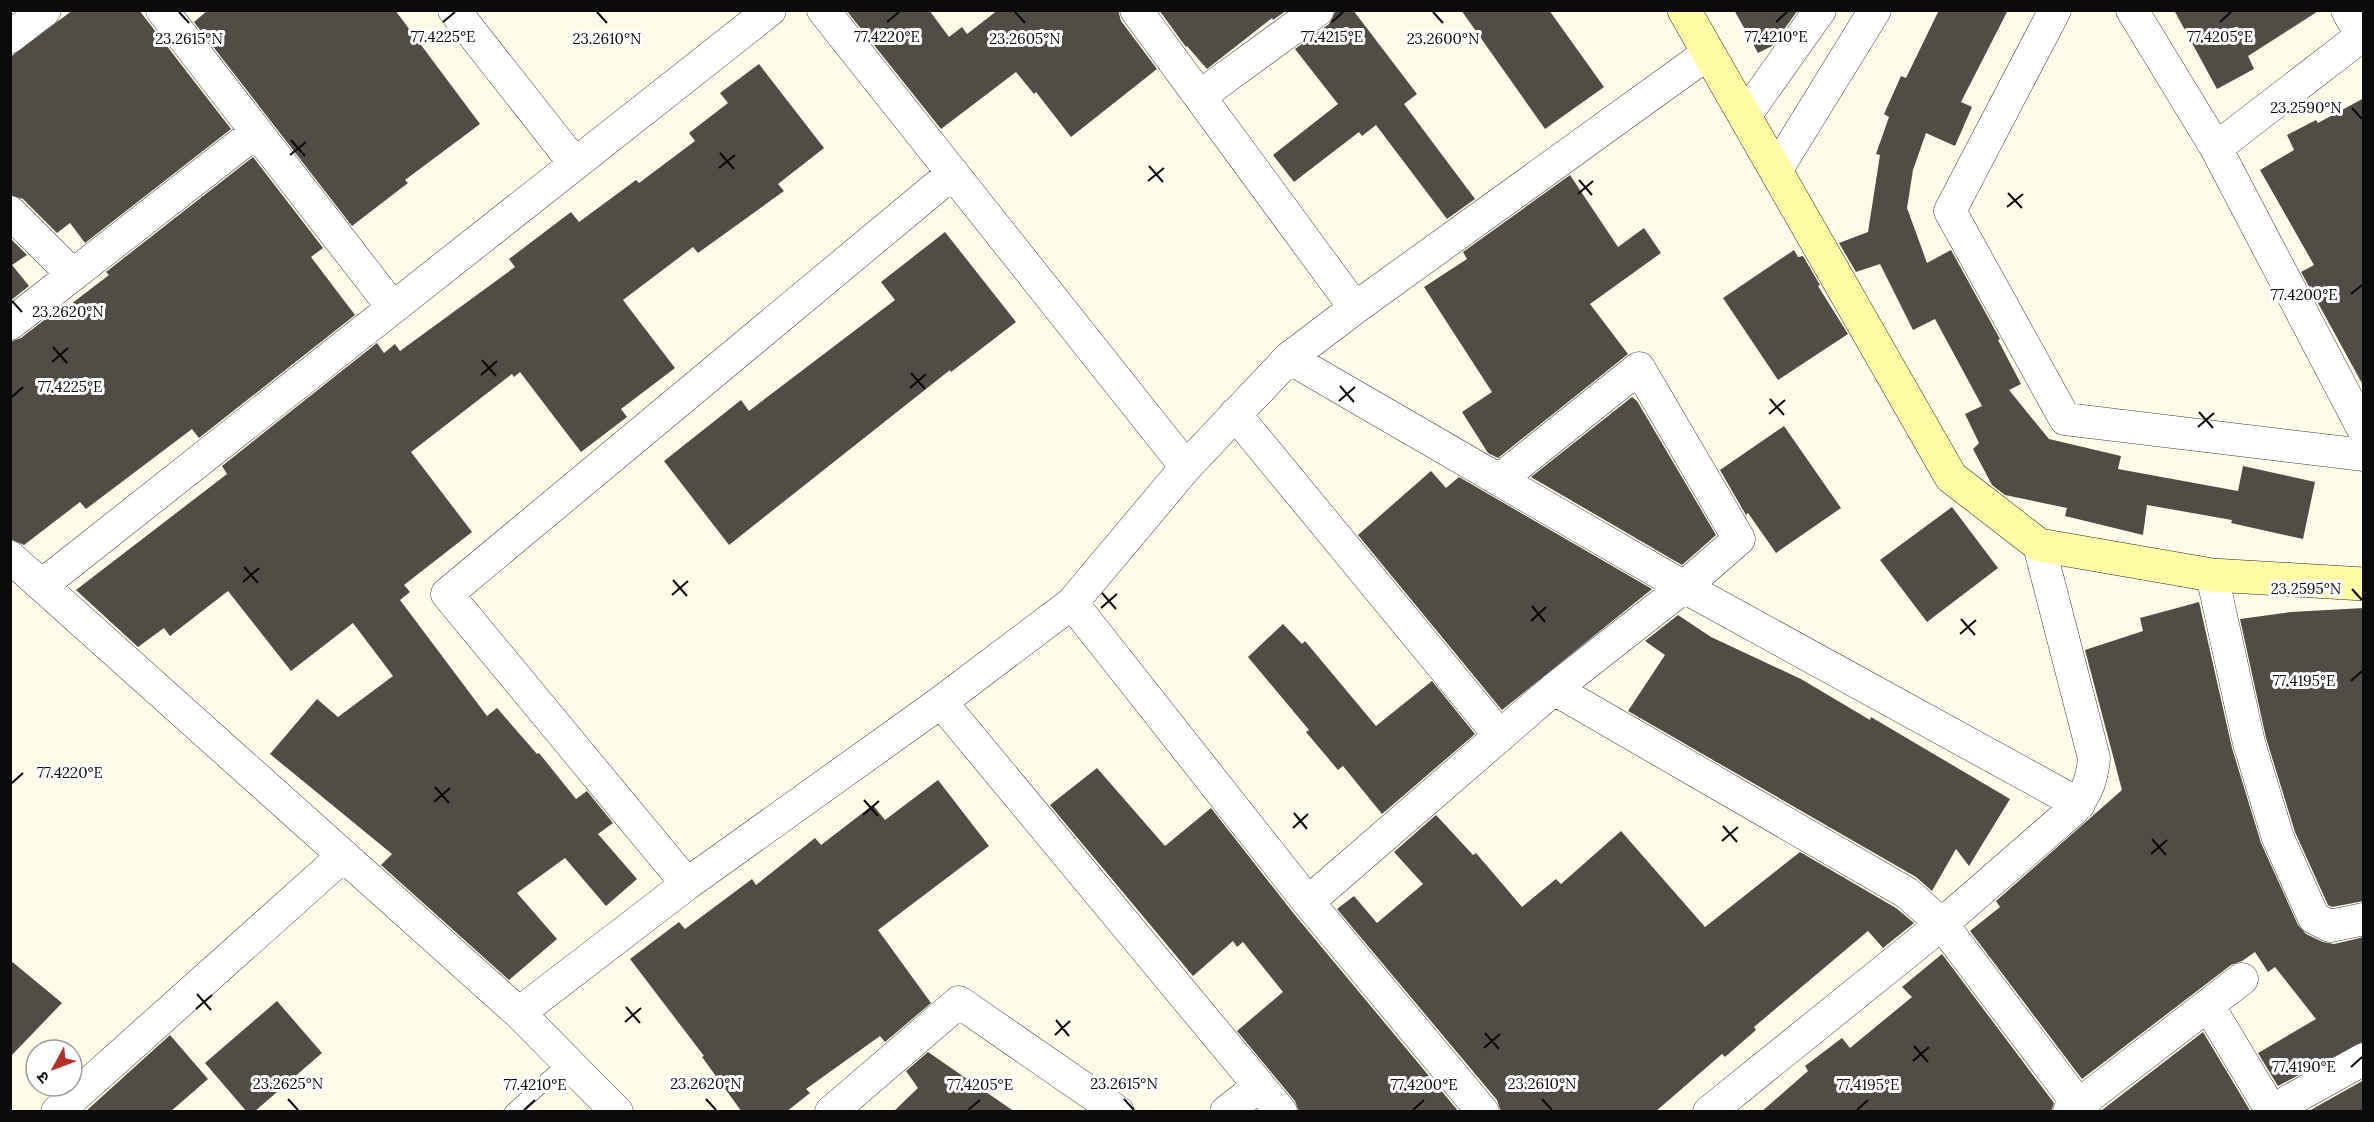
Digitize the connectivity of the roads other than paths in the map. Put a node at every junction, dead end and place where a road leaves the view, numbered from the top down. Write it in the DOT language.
graph roads {
  1 [pos="45,10"];
  2 [pos="162,10"];
  3 [pos="454,10"];
  4 [pos="770,10"];
  5 [pos="823,10"];
  6 [pos="1136,10"];
  7 [pos="1318,10"];
  8 [pos="1684,10"];
  9 [pos="1820,10"];
  10 [pos="1875,10"];
  11 [pos="2055,10"];
  12 [pos="2132,10"];
  13 [pos="2359,30"];
  14 [pos="10,37"];
  15 [pos="1707,54"];
  16 [pos="1200,96"];
  17 [pos="1745,116"];
  18 [pos="256,132"];
  19 [pos="2216,148"];
  20 [pos="576,164"];
  21 [pos="1777,169"];
  22 [pos="953,173"];
  23 [pos="10,213"];
  24 [pos="73,275"];
  25 [pos="393,308"];
  26 [pos="1355,308"];
  27 [pos="10,324"];
  28 [pos="1289,358"];
  29 [pos="1235,414"];
  30 [pos="2364,431"];
  31 [pos="2364,455"];
  32 [pos="1186,467"];
  33 [pos="1499,480"];
  34 [pos="2039,545"];
  35 [pos="10,557"];
  36 [pos="2212,575"];
  37 [pos="2364,584"];
  38 [pos="42,585"];
  39 [pos="1684,587"];
  40 [pos="1072,603"];
  41 [pos="1554,689"];
  42 [pos="941,702"];
  43 [pos="1500,736"];
  44 [pos="2079,804"];
  45 [pos="343,856"];
  46 [pos="687,884"];
  47 [pos="1308,902"];
  48 [pos="2364,919"];
  49 [pos="1942,924"];
  50 [pos="2242,979"];
  51 [pos="2208,1005"];
  52 [pos="519,1013"];
  53 [pos="2364,1059"];
  54 [pos="567,1062"];
  55 [pos="1259,1086"];
  56 [pos="2077,1109"];
  57 [pos="2270,1111"];
  58 [pos="57,1112"];
  59 [pos="512,1112"];
  60 [pos="617,1112"];
  61 [pos="831,1112"];
  62 [pos="1118,1112"];
  63 [pos="1226,1112"];
  64 [pos="1281,1112"];
  65 [pos="1483,1112"];
  66 [pos="1709,1112"];
  1 -- 14 [label="street"];
  2 -- 18 [label="street"];
  3 -- 20 [label="street"];
  4 -- 20 [label="street"];
  5 -- 22 [label="street"];
  6 -- 16 [label="street"];
  7 -- 16 [label="street"];
  8 -- 15 [label="main road"];
  9 -- 17 [label="street"];
  10 -- 21 [label="street"];
  11 -- 31 [label="street"];
  12 -- 19 [label="street"];
  13 -- 19 [label="street"];
  15 -- 17 [label="main road"];
  15 -- 26 [label="street"];
  16 -- 26 [label="street"];
  17 -- 21 [label="main road"];
  18 -- 24 [label="street"];
  18 -- 25 [label="street"];
  19 -- 30 [label="street"];
  20 -- 25 [label="street"];
  21 -- 34 [label="main road"];
  22 -- 32 [label="street"];
  22 -- 46 [label="street"];
  23 -- 24 [label="street"];
  24 -- 27 [label="street"];
  25 -- 38 [label="street"];
  26 -- 28 [label="street"];
  28 -- 29 [label="street"];
  28 -- 33 [label="street"];
  29 -- 32 [label="street"];
  29 -- 43 [label="street"];
  32 -- 40 [label="street"];
  33 -- 39 [label="street"];
  33 -- 39 [label="street"];
  34 -- 36 [label="main road"];
  34 -- 44 [label="street"];
  35 -- 38 [label="street"];
  36 -- 37 [label="main road"];
  36 -- 48 [label="street"];
  38 -- 45 [label="street"];
  39 -- 41 [label="street"];
  39 -- 44 [label="street"];
  40 -- 42 [label="street"];
  40 -- 47 [label="street"];
  41 -- 43 [label="street"];
  41 -- 49 [label="street"];
  42 -- 46 [label="street"];
  42 -- 55 [label="street"];
  43 -- 47 [label="street"];
  44 -- 49 [label="street"];
  45 -- 52 [label="street"];
  45 -- 58 [label="street"];
  46 -- 52 [label="street"];
  47 -- 65 [label="street"];
  49 -- 56 [label="street"];
  49 -- 66 [label="street"];
  50 -- 51 [label="street"];
  51 -- 56 [label="street"];
  51 -- 57 [label="street"];
  52 -- 54 [label="street"];
  53 -- 57 [label="street"];
  54 -- 59 [label="lane"];
  54 -- 60 [label="street"];
  55 -- 63 [label="street"];
  55 -- 64 [label="street"];
  61 -- 62 [label="street"];
}
